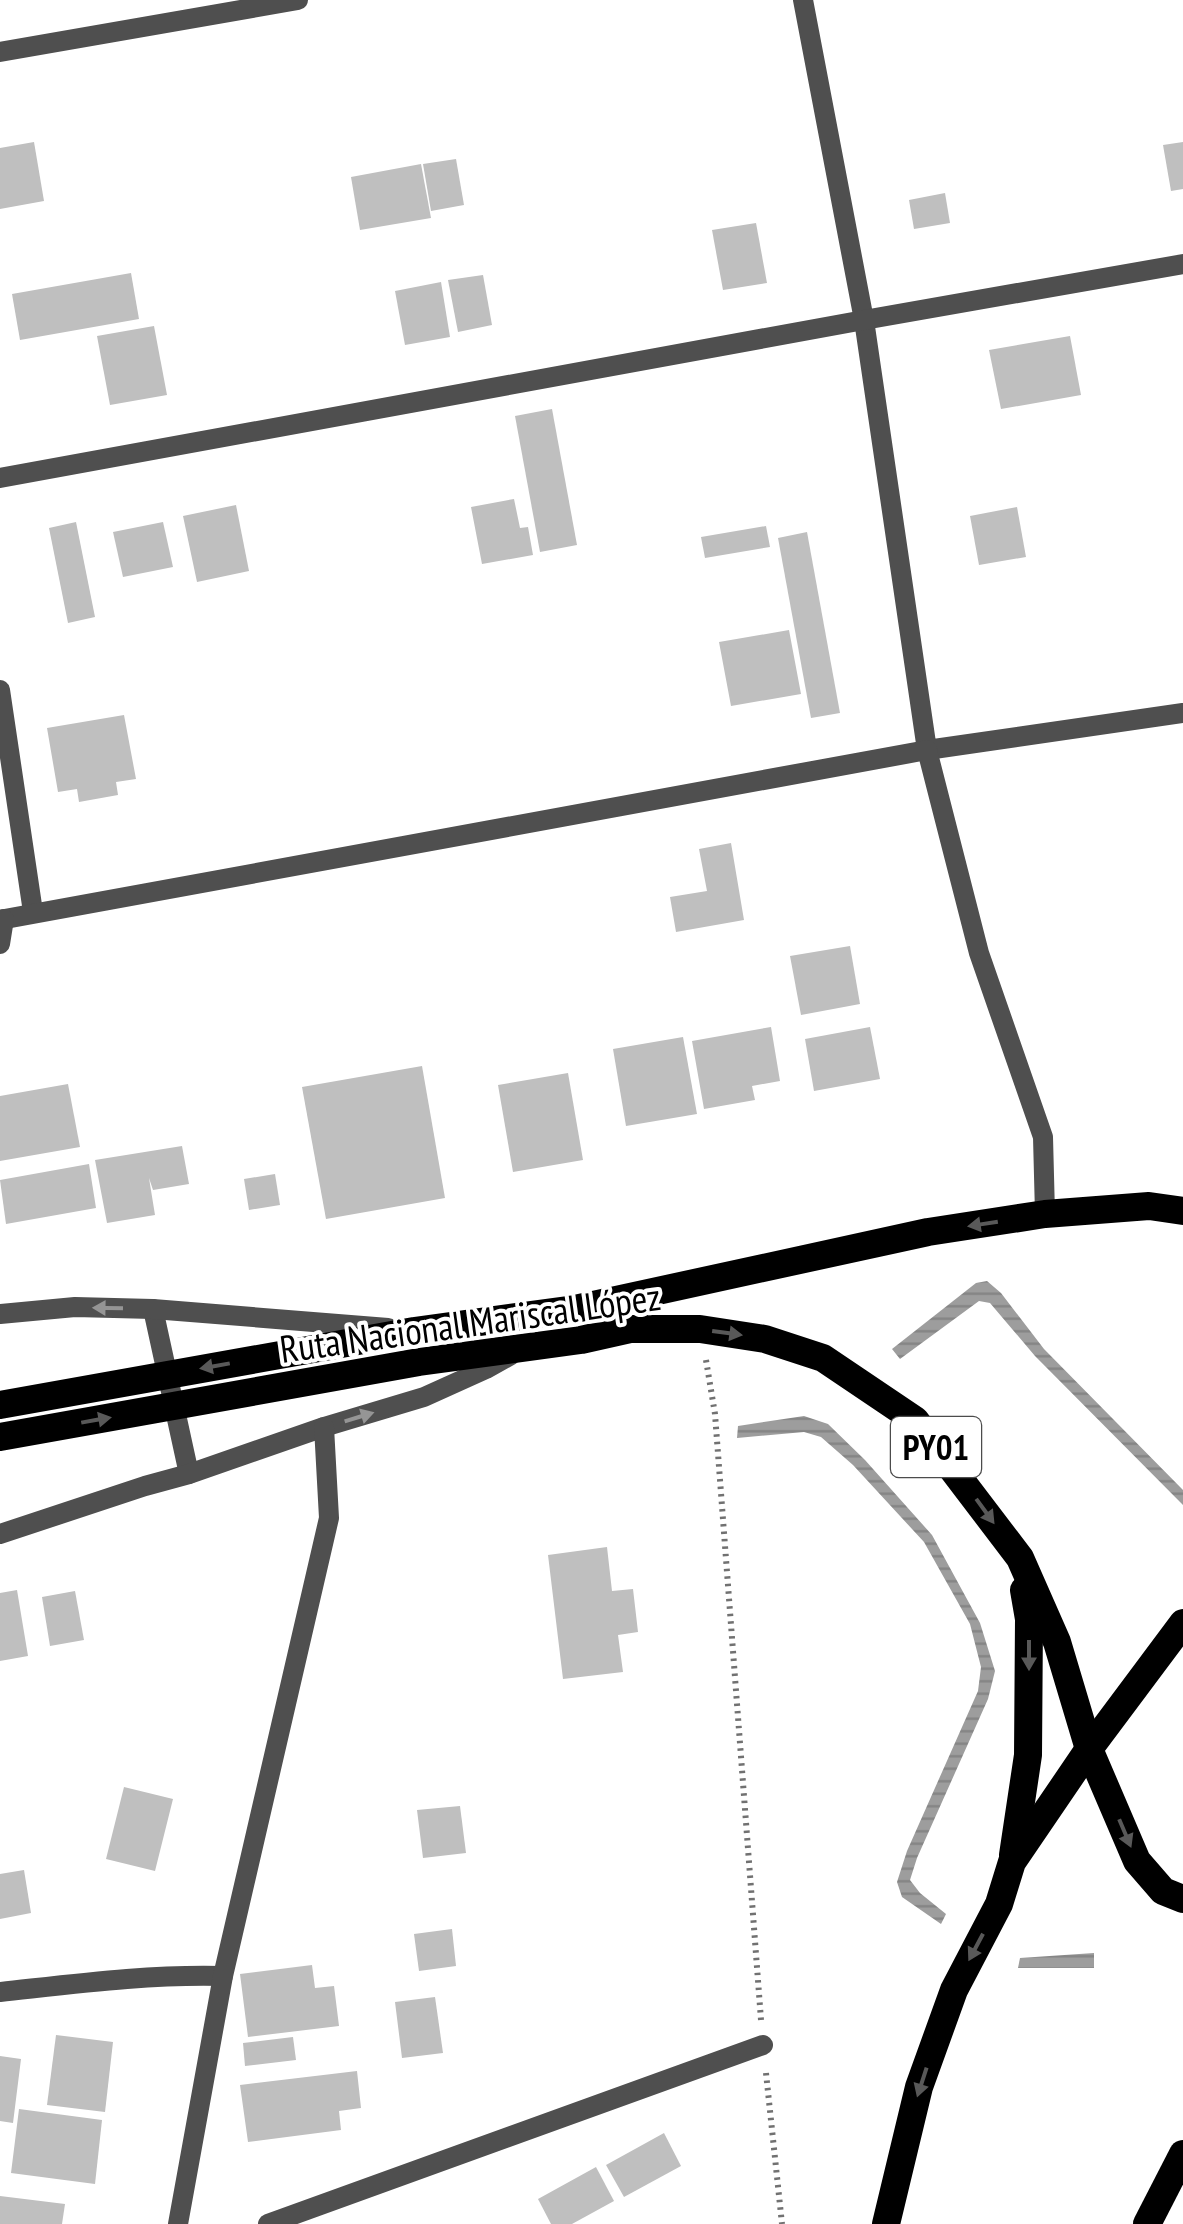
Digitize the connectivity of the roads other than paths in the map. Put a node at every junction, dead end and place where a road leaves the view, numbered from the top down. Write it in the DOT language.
graph roads {
  1 [pos="298,0"];
  2 [pos="802,0"];
  3 [pos="0,52"];
  4 [pos="1183,264"];
  5 [pos="864,320"];
  6 [pos="0,478"];
  7 [pos="0,690"];
  8 [pos="1183,713"];
  9 [pos="927,750"];
  10 [pos="33,912"];
  11 [pos="2,919"];
  12 [pos="0,944"];
  13 [pos="1183,1198"];
  14 [pos="1149,1206"];
  15 [pos="1183,1212"];
  16 [pos="1045,1214"];
  17 [pos="153,1309"];
  18 [pos="0,1314"];
  19 [pos="414,1331"];
  20 [pos="522,1348"];
  21 [pos="167,1374"];
  22 [pos="0,1405"];
  23 [pos="173,1406"];
  24 [pos="324,1427"];
  25 [pos="0,1438"];
  26 [pos="189,1474"];
  27 [pos="0,1534"];
  28 [pos="1020,1558"];
  29 [pos="1183,1623"];
  30 [pos="1089,1749"];
  31 [pos="1012,1862"];
  32 [pos="1183,1900"];
  33 [pos="223,1976"];
  34 [pos="0,1992"];
  35 [pos="763,2045"];
  36 [pos="1183,2154"];
  37 [pos="178,2224"];
  38 [pos="268,2224"];
  39 [pos="886,2224"];
  40 [pos="1146,2224"];
  1 -- 3 [label="street"];
  2 -- 5 [label="street"];
  4 -- 5 [label="street"];
  5 -- 6 [label="street"];
  5 -- 9 [label="street"];
  7 -- 10 [label="street"];
  8 -- 9 [label="street"];
  9 -- 10 [label="street"];
  9 -- 16 [label="street"];
  10 -- 11 [label="street"];
  11 -- 12 [label="street"];
  13 -- 14 [label="highway"];
  14 -- 15 [label="highway, Ruta Nacional Mariscal López"];
  14 -- 16 [label="highway, Ruta Nacional Mariscal López"];
  16 -- 19 [label="highway, Ruta Nacional Mariscal López, one-way"];
  17 -- 18 [label="street, one-way"];
  17 -- 19 [label="street"];
  17 -- 21 [label="street"];
  19 -- 21 [label="highway, Ruta Nacional Mariscal López, one-way"];
  20 -- 23 [label="highway, Ruta Nacional Mariscal López / PY01"];
  24 -- 20 [label="street, one-way"];
  20 -- 28 [label="highway, Ruta Nacional Mariscal López / PY01, one-way"];
  21 -- 22 [label="highway, Ruta Nacional Mariscal López"];
  21 -- 23 [label="street"];
  25 -- 23 [label="highway, Ruta Nacional Mariscal López / PY01, one-way"];
  23 -- 26 [label="street"];
  24 -- 26 [label="street"];
  24 -- 33 [label="street"];
  26 -- 27 [label="street"];
  28 -- 30 [label="highway, Ruta Nacional Mariscal López / PY01"];
  28 -- 31 [label="highway, one-way"];
  29 -- 30 [label="highway"];
  30 -- 31 [label="highway"];
  30 -- 32 [label="highway, Ruta Nacional Mariscal López, one-way"];
  31 -- 39 [label="highway, one-way"];
  33 -- 34 [label="street"];
  33 -- 37 [label="street"];
  35 -- 38 [label="street"];
  36 -- 40 [label="highway"];
}
